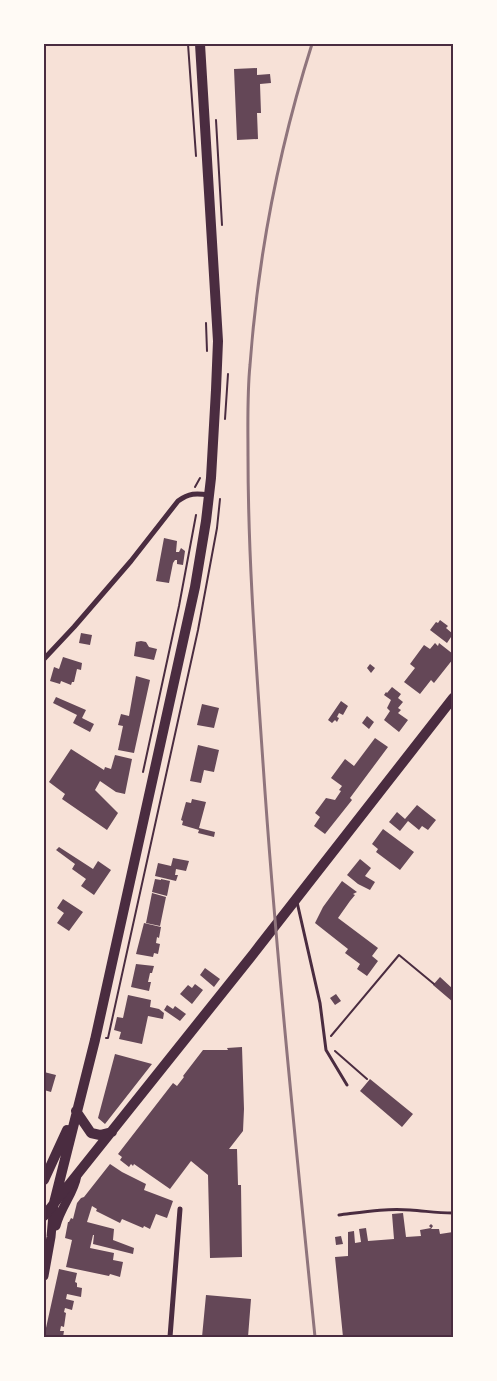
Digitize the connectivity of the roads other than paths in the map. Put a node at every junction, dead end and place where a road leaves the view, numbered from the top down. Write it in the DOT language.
graph roads {
  1 [pos="200,44"];
  2 [pos="209,495"];
  3 [pos="44,659"];
  4 [pos="453,698"];
  5 [pos="297,898"];
  6 [pos="347,1085"];
  7 [pos="76,1111"];
  8 [pos="112,1132"];
  9 [pos="77,1175"];
  10 [pos="44,1180"];
  11 [pos="54,1203"];
  12 [pos="180,1209"];
  13 [pos="453,1213"];
  14 [pos="339,1215"];
  15 [pos="44,1216"];
  16 [pos="51,1237"];
  17 [pos="46,1252"];
  18 [pos="44,1276"];
  19 [pos="170,1337"];
  1 -- 2 [label="main road"];
  2 -- 3 [label="street"];
  2 -- 7 [label="main road"];
  4 -- 5 [label="main road"];
  5 -- 6 [label="lane"];
  5 -- 8 [label="main road"];
  7 -- 8 [label="main road"];
  7 -- 10 [label="main road"];
  7 -- 11 [label="main road"];
  8 -- 9 [label="main road"];
  9 -- 11 [label="main road"];
  9 -- 16 [label="main road"];
  11 -- 15 [label="main road"];
  11 -- 16 [label="main road"];
  12 -- 19 [label="street"];
  13 -- 14 [label="lane"];
  16 -- 17 [label="main road"];
  17 -- 18 [label="main road"];
}
